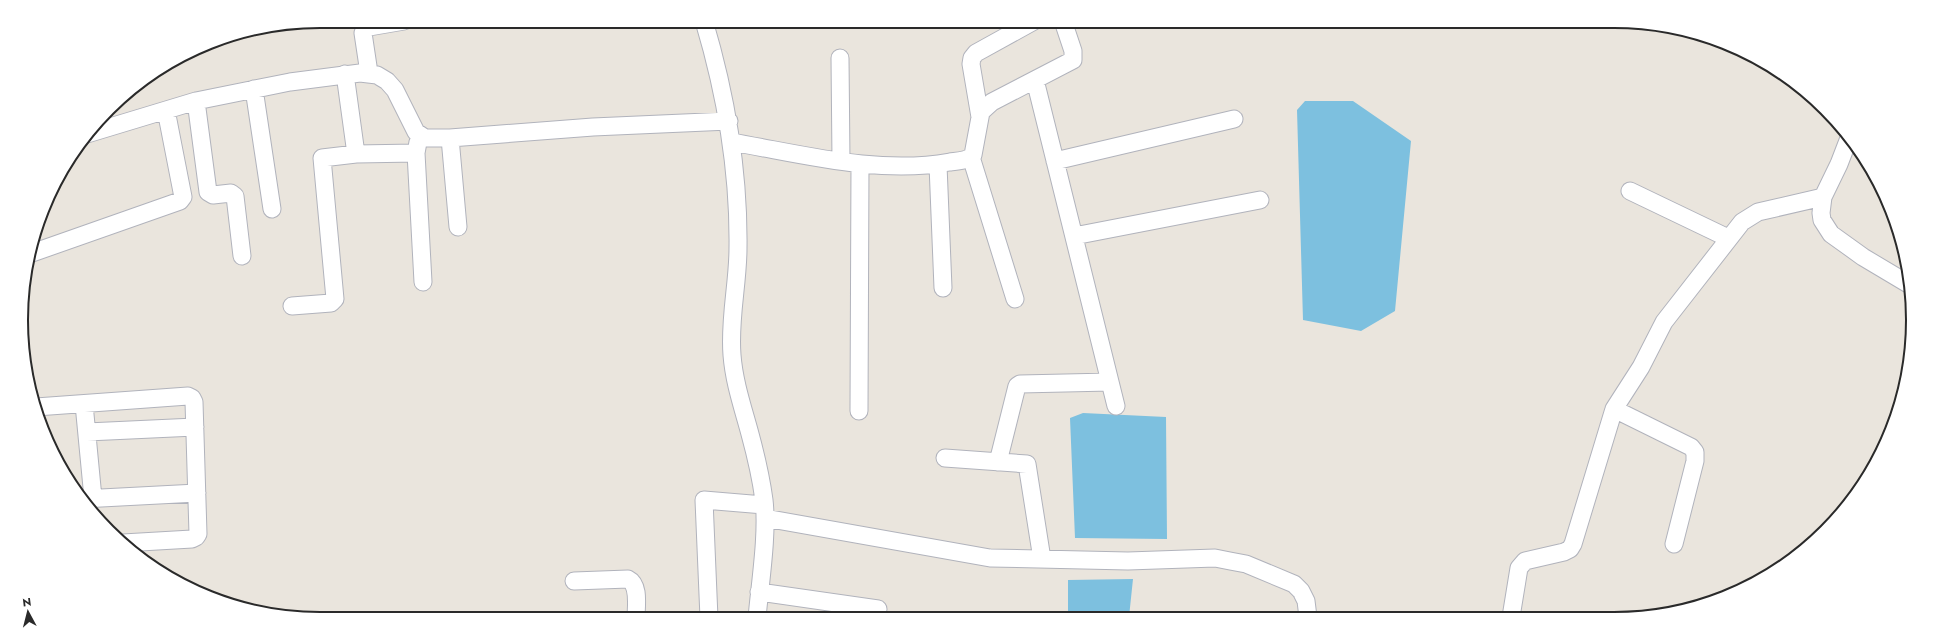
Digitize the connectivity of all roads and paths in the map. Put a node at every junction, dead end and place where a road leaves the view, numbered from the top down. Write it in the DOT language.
graph roads {
  1 [pos="367,28"];
  2 [pos="706,28"];
  3 [pos="1021,28"];
  4 [pos="1065,28"];
  5 [pos="840,58"];
  6 [pos="345,74"];
  7 [pos="369,74"];
  8 [pos="1035,80"];
  9 [pos="254,89"];
  10 [pos="196,101"];
  11 [pos="166,110"];
  12 [pos="980,117"];
  13 [pos="1234,119"];
  14 [pos="729,121"];
  15 [pos="98,129"];
  16 [pos="420,136"];
  17 [pos="450,138"];
  18 [pos="731,142"];
  19 [pos="1847,143"];
  20 [pos="416,152"];
  21 [pos="356,154"];
  22 [pos="971,157"];
  23 [pos="841,161"];
  24 [pos="1055,161"];
  25 [pos="860,164"];
  26 [pos="938,165"];
  27 [pos="1630,191"];
  28 [pos="1823,197"];
  29 [pos="1260,200"];
  30 [pos="272,209"];
  31 [pos="458,227"];
  32 [pos="1074,236"];
  33 [pos="1728,238"];
  34 [pos="36,251"];
  35 [pos="242,256"];
  36 [pos="1904,281"];
  37 [pos="423,282"];
  38 [pos="944,288"];
  39 [pos="1015,299"];
  40 [pos="292,306"];
  41 [pos="1110,382"];
  42 [pos="84,404"];
  43 [pos="1116,406"];
  44 [pos="41,408"];
  45 [pos="1614,409"];
  46 [pos="860,411"];
  47 [pos="195,427"];
  48 [pos="87,432"];
  49 [pos="945,458"];
  50 [pos="998,462"];
  51 [pos="197,493"];
  52 [pos="87,497"];
  53 [pos="87,498"];
  54 [pos="764,511"];
  55 [pos="130,543"];
  56 [pos="1674,544"];
  57 [pos="1042,559"];
  58 [pos="574,581"];
  59 [pos="759,592"];
  60 [pos="878,609"];
  61 [pos="636,612"];
  62 [pos="709,612"];
  63 [pos="757,612"];
  64 [pos="1307,612"];
  65 [pos="1512,612"];
  1 -- 7 [label="street"];
  2 -- 14 [label="street"];
  3 -- 12 [label="street"];
  4 -- 8 [label="street"];
  5 -- 23 [label="street"];
  6 -- 7 [label="street"];
  6 -- 9 [label="street"];
  6 -- 21 [label="street"];
  7 -- 16 [label="street"];
  8 -- 12 [label="street"];
  8 -- 24 [label="street"];
  9 -- 10 [label="street"];
  9 -- 30 [label="street"];
  10 -- 11 [label="street"];
  10 -- 35 [label="street"];
  11 -- 15 [label="street"];
  11 -- 34 [label="street"];
  12 -- 22 [label="street"];
  13 -- 24 [label="street"];
  14 -- 17 [label="street"];
  14 -- 18 [label="street"];
  16 -- 17 [label="street"];
  16 -- 20 [label="street"];
  17 -- 31 [label="street"];
  18 -- 23 [label="street"];
  18 -- 54 [label="street"];
  19 -- 28 [label="street"];
  20 -- 21 [label="street"];
  20 -- 37 [label="street"];
  21 -- 40 [label="street"];
  22 -- 26 [label="street"];
  22 -- 39 [label="street"];
  23 -- 25 [label="street"];
  24 -- 32 [label="street"];
  25 -- 26 [label="street"];
  25 -- 46 [label="street"];
  26 -- 38 [label="street"];
  27 -- 33 [label="street"];
  28 -- 33 [label="street"];
  28 -- 36 [label="street"];
  29 -- 32 [label="street"];
  32 -- 41 [label="street"];
  33 -- 45 [label="street"];
  41 -- 43 [label="street"];
  41 -- 50 [label="street"];
  42 -- 44 [label="street"];
  42 -- 47 [label="street"];
  42 -- 48 [label="street"];
  45 -- 56 [label="street"];
  45 -- 65 [label="street"];
  47 -- 48 [label="street"];
  47 -- 51 [label="street"];
  48 -- 52 [label="street"];
  49 -- 50 [label="street"];
  50 -- 57 [label="street"];
  51 -- 53 [label="street"];
  51 -- 55 [label="street"];
  54 -- 57 [label="street"];
  54 -- 59 [label="street"];
  54 -- 62 [label="street"];
  57 -- 64 [label="street"];
  58 -- 61 [label="street"];
  59 -- 60 [label="street"];
  59 -- 63 [label="street"];
}
